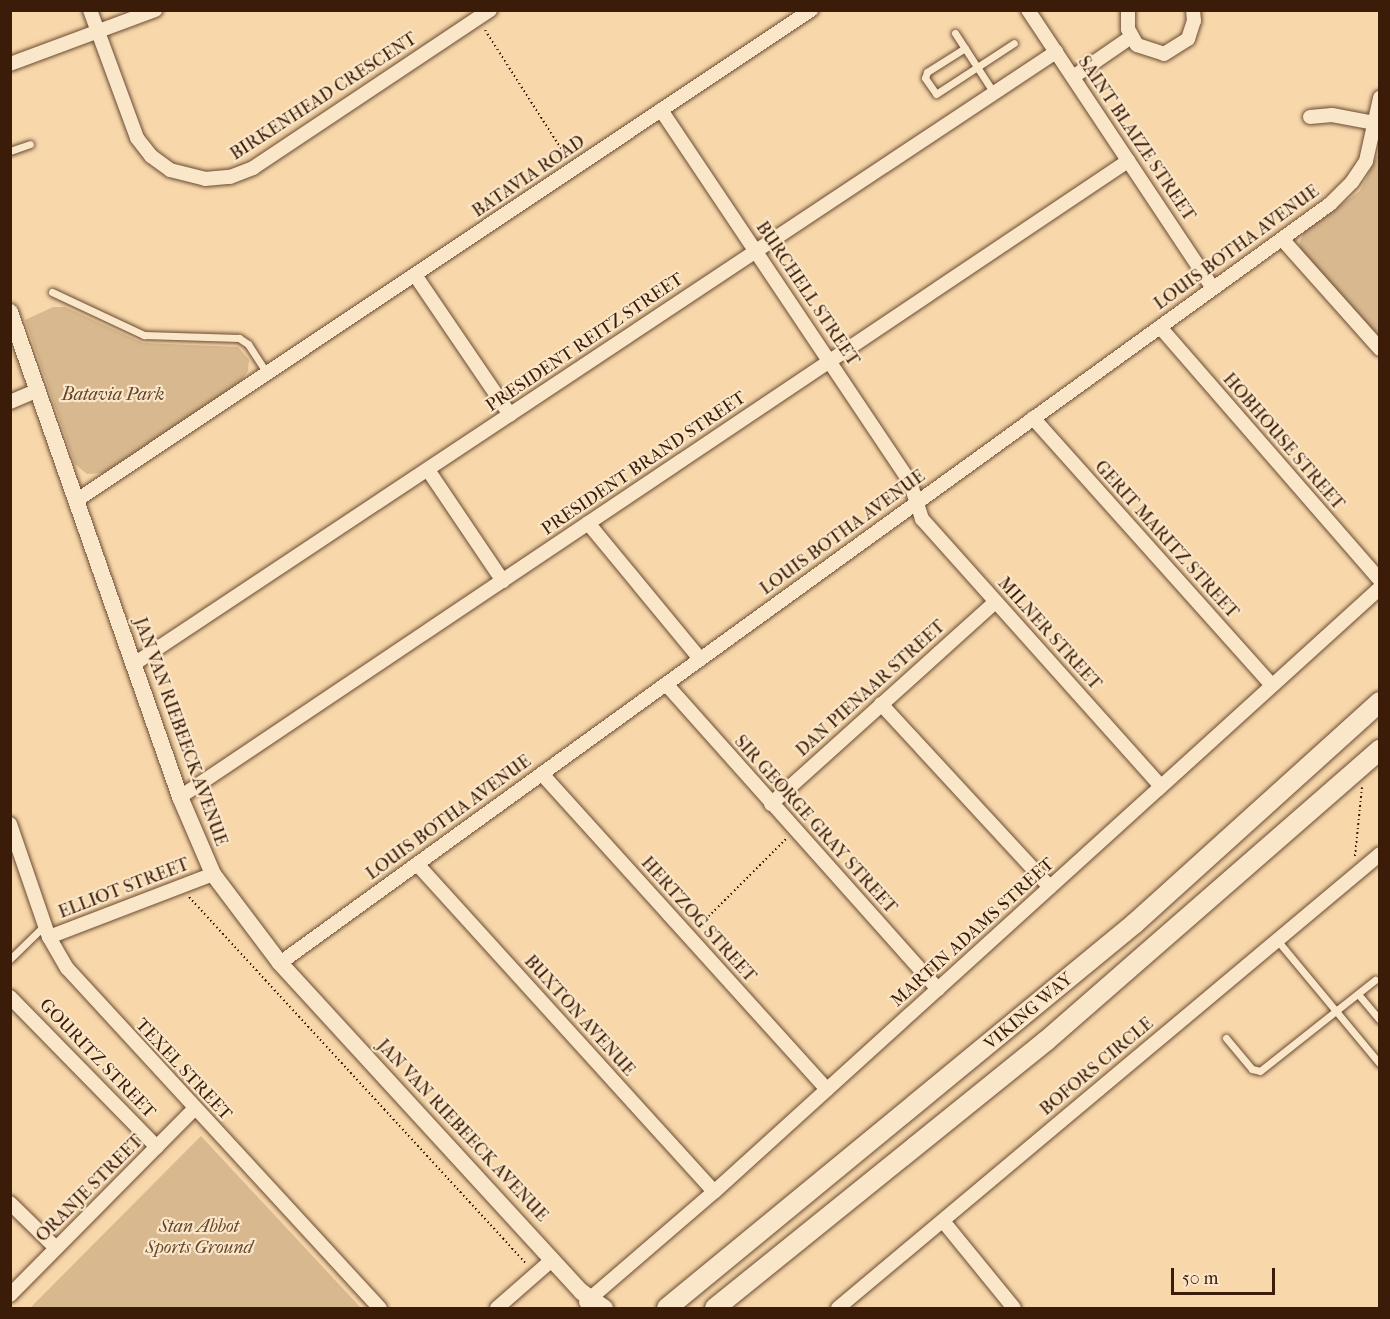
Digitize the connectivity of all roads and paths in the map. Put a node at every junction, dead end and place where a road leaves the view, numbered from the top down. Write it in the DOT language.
graph roads {
  1 [pos="90,10"];
  2 [pos="155,10"];
  3 [pos="489,10"];
  4 [pos="1028,10"];
  5 [pos="1128,10"];
  6 [pos="1193,10"];
  7 [pos="807,11"];
  8 [pos="481,25"];
  9 [pos="97,32"];
  10 [pos="955,33"];
  11 [pos="1131,38"];
  12 [pos="1014,43"];
  13 [pos="965,48"];
  14 [pos="1056,52"];
  15 [pos="10,64"];
  16 [pos="977,67"];
  17 [pos="1073,77"];
  18 [pos="994,93"];
  19 [pos="1380,98"];
  20 [pos="661,110"];
  21 [pos="1310,117"];
  22 [pos="1375,123"];
  23 [pos="30,144"];
  24 [pos="10,151"];
  25 [pos="570,161"];
  26 [pos="1128,161"];
  27 [pos="1282,239"];
  28 [pos="757,251"];
  29 [pos="415,274"];
  30 [pos="1214,288"];
  31 [pos="52,292"];
  32 [pos="10,312"];
  33 [pos="1160,327"];
  34 [pos="1380,349"];
  35 [pos="830,361"];
  36 [pos="267,373"];
  37 [pos="38,390"];
  38 [pos="10,402"];
  39 [pos="510,415"];
  40 [pos="1034,418"];
  41 [pos="428,470"];
  42 [pos="76,500"];
  43 [pos="919,501"];
  44 [pos="588,523"];
  45 [pos="502,580"];
  46 [pos="1380,580"];
  47 [pos="1380,588"];
  48 [pos="995,602"];
  49 [pos="700,659"];
  50 [pos="134,664"];
  51 [pos="666,684"];
  52 [pos="1272,686"];
  53 [pos="1380,702"];
  54 [pos="881,704"];
  55 [pos="1380,750"];
  56 [pos="542,774"];
  57 [pos="1363,782"];
  58 [pos="1161,786"];
  59 [pos="180,797"];
  60 [pos="771,804"];
  61 [pos="10,824"];
  62 [pos="794,830"];
  63 [pos="1380,854"];
  64 [pos="1355,859"];
  65 [pos="417,864"];
  66 [pos="213,874"];
  67 [pos="1050,887"];
  68 [pos="188,894"];
  69 [pos="47,931"];
  70 [pos="688,936"];
  71 [pos="1276,940"];
  72 [pos="10,959"];
  73 [pos="280,963"];
  74 [pos="1375,980"];
  75 [pos="938,989"];
  76 [pos="1358,994"];
  77 [pos="10,998"];
  78 [pos="1336,1012"];
  79 [pos="1380,1020"];
  80 [pos="1226,1038"];
  81 [pos="1380,1064"];
  82 [pos="827,1089"];
  83 [pos="195,1108"];
  84 [pos="157,1147"];
  85 [pos="714,1192"];
  86 [pos="10,1203"];
  87 [pos="943,1221"];
  88 [pos="56,1248"];
  89 [pos="553,1259"];
  90 [pos="529,1267"];
  91 [pos="10,1295"];
  92 [pos="587,1300"];
  93 [pos="380,1308"];
  94 [pos="497,1308"];
  95 [pos="605,1308"];
  96 [pos="667,1308"];
  97 [pos="715,1308"];
  98 [pos="838,1308"];
  99 [pos="1014,1308"];
  1 -- 9 [label="street, BIRKENHEAD CRESCENT"];
  2 -- 9 [label="street"];
  3 -- 9 [label="street, BIRKENHEAD CRESCENT"];
  4 -- 14 [label="street, SAINT BLAIZE STREET"];
  5 -- 11 [label="street"];
  6 -- 11 [label="street"];
  7 -- 20 [label="street, BATAVIA ROAD"];
  8 -- 25 [label="path"];
  9 -- 15 [label="street"];
  10 -- 13 [label="lane"];
  11 -- 17 [label="street"];
  12 -- 16 [label="lane"];
  13 -- 16 [label="lane"];
  13 -- 16 [label="lane"];
  14 -- 17 [label="street, SAINT BLAIZE STREET"];
  14 -- 18 [label="street, PRESIDENT REITZ STREET"];
  16 -- 18 [label="lane"];
  17 -- 26 [label="street, SAINT BLAIZE STREET"];
  18 -- 28 [label="street, PRESIDENT REITZ STREET"];
  19 -- 22 [label="street, LOUIS BOTHA AVENUE"];
  20 -- 28 [label="street, BURCHELL STREET"];
  20 -- 29 [label="street, BATAVIA ROAD"];
  21 -- 22 [label="street"];
  22 -- 27 [label="street, LOUIS BOTHA AVENUE"];
  23 -- 24 [label="lane"];
  26 -- 30 [label="street, SAINT BLAIZE STREET"];
  26 -- 35 [label="street, PRESIDENT BRAND STREET"];
  27 -- 30 [label="street, LOUIS BOTHA AVENUE"];
  27 -- 34 [label="street"];
  28 -- 35 [label="street, BURCHELL STREET"];
  28 -- 39 [label="street, PRESIDENT REITZ STREET"];
  29 -- 36 [label="street, BATAVIA ROAD"];
  29 -- 39 [label="street"];
  30 -- 33 [label="street, LOUIS BOTHA AVENUE"];
  31 -- 36 [label="lane"];
  32 -- 37 [label="street, JAN VAN RIEBEECK AVENUE"];
  33 -- 40 [label="street, LOUIS BOTHA AVENUE"];
  33 -- 46 [label="street, HOBHOUSE STREET"];
  35 -- 43 [label="street, BURCHELL STREET"];
  35 -- 44 [label="street, PRESIDENT BRAND STREET"];
  36 -- 42 [label="street, BATAVIA ROAD"];
  37 -- 38 [label="street"];
  37 -- 42 [label="street, JAN VAN RIEBEECK AVENUE"];
  39 -- 41 [label="street, PRESIDENT REITZ STREET"];
  40 -- 43 [label="street, LOUIS BOTHA AVENUE"];
  40 -- 52 [label="street, GERIT MARITZ STREET"];
  41 -- 45 [label="street"];
  41 -- 50 [label="street, PRESIDENT REITZ STREET"];
  42 -- 50 [label="street, JAN VAN RIEBEECK AVENUE"];
  43 -- 48 [label="street, MILNER STREET"];
  43 -- 49 [label="street, LOUIS BOTHA AVENUE"];
  44 -- 45 [label="street, PRESIDENT BRAND STREET"];
  44 -- 49 [label="street"];
  45 -- 59 [label="street, PRESIDENT BRAND STREET"];
  47 -- 52 [label="street, MARTIN ADAMS STREET"];
  48 -- 54 [label="street, DAN PIENAAR STREET"];
  48 -- 58 [label="street, MILNER STREET"];
  49 -- 51 [label="street, LOUIS BOTHA AVENUE"];
  50 -- 59 [label="street, JAN VAN RIEBEECK AVENUE"];
  51 -- 56 [label="street, LOUIS BOTHA AVENUE"];
  51 -- 60 [label="street, SIR GEORGE GRAY STREET"];
  52 -- 58 [label="street, MARTIN ADAMS STREET"];
  53 -- 96 [label="main road, VIKING WAY"];
  54 -- 60 [label="street, DAN PIENAAR STREET"];
  54 -- 67 [label="street"];
  55 -- 97 [label="main road, VIKING WAY"];
  56 -- 65 [label="street, LOUIS BOTHA AVENUE"];
  56 -- 70 [label="street, HERTZOG STREET"];
  57 -- 64 [label="path"];
  58 -- 67 [label="street, MARTIN ADAMS STREET"];
  59 -- 66 [label="street, JAN VAN RIEBEECK AVENUE"];
  60 -- 62 [label="street, SIR GEORGE GRAY STREET"];
  61 -- 69 [label="street, TEXEL STREET"];
  62 -- 70 [label="path"];
  62 -- 75 [label="street, SIR GEORGE GRAY STREET"];
  63 -- 71 [label="street, BOFORS CIRCLE"];
  65 -- 73 [label="street, LOUIS BOTHA AVENUE"];
  65 -- 85 [label="street, BUXTON AVENUE"];
  66 -- 69 [label="street, ELLIOT STREET"];
  66 -- 73 [label="street, JAN VAN RIEBEECK AVENUE"];
  67 -- 75 [label="street, MARTIN ADAMS STREET"];
  68 -- 90 [label="path"];
  69 -- 72 [label="lane"];
  69 -- 83 [label="street, TEXEL STREET"];
  70 -- 82 [label="street, HERTZOG STREET"];
  71 -- 78 [label="lane"];
  71 -- 87 [label="street, BOFORS CIRCLE"];
  73 -- 89 [label="street, JAN VAN RIEBEECK AVENUE"];
  74 -- 76 [label="lane"];
  75 -- 82 [label="street, MARTIN ADAMS STREET"];
  76 -- 78 [label="lane"];
  76 -- 79 [label="lane"];
  77 -- 84 [label="street, GOURITZ STREET"];
  78 -- 80 [label="lane"];
  78 -- 81 [label="lane"];
  82 -- 85 [label="street, MARTIN ADAMS STREET"];
  83 -- 84 [label="street, ORANJE STREET"];
  83 -- 93 [label="street, TEXEL STREET"];
  84 -- 88 [label="street, ORANJE STREET"];
  85 -- 92 [label="street, MARTIN ADAMS STREET"];
  86 -- 88 [label="street"];
  87 -- 98 [label="street, BOFORS CIRCLE"];
  87 -- 99 [label="street"];
  88 -- 91 [label="street, ORANJE STREET"];
  89 -- 92 [label="street, JAN VAN RIEBEECK AVENUE"];
  89 -- 94 [label="street"];
  92 -- 95 [label="street, JAN VAN RIEBEECK AVENUE"];
}
